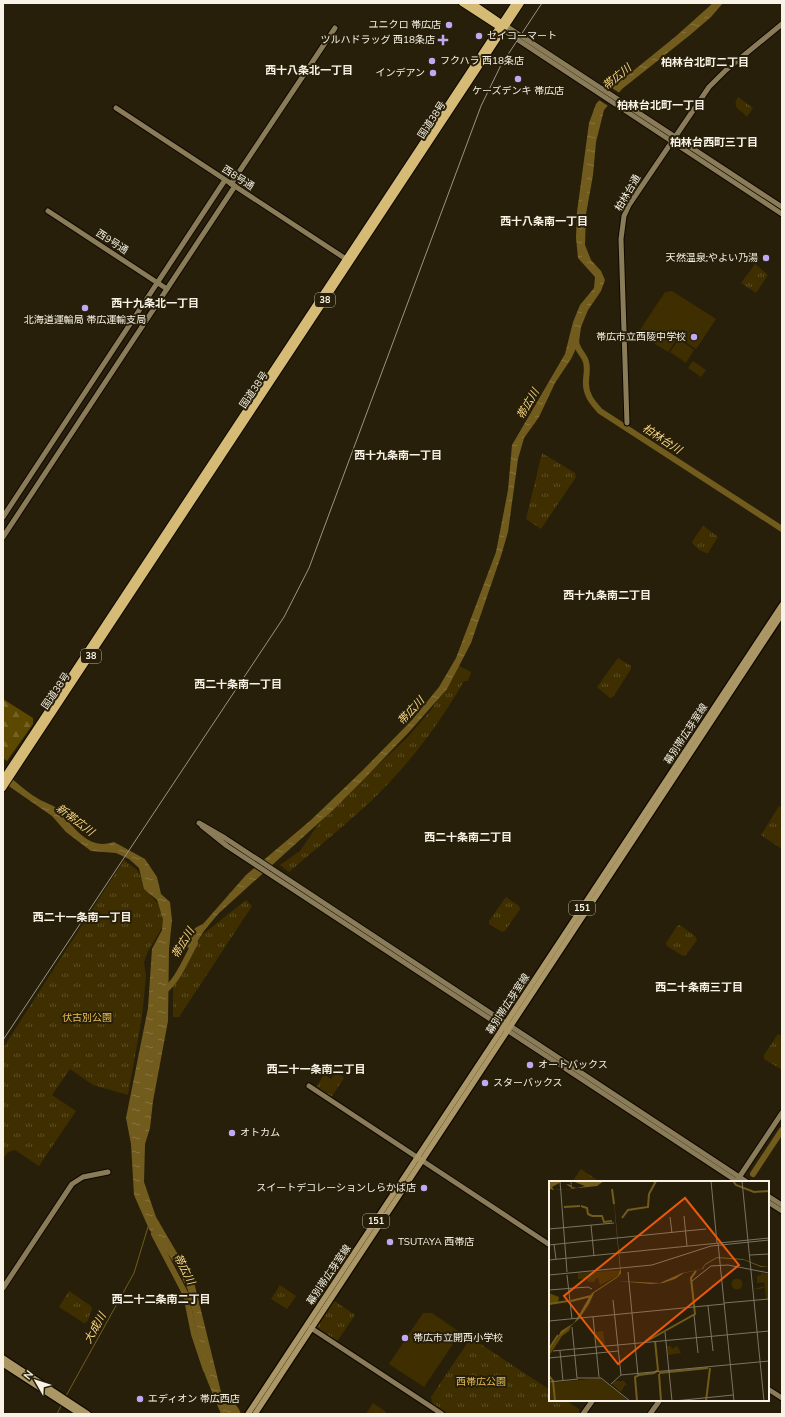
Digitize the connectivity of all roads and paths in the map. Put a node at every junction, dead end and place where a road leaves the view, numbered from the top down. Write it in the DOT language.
graph roads {
  1 [pos="462,3"];
  2 [pos="472,3"];
  3 [pos="515,3"];
  4 [pos="521,3"];
  5 [pos="782,24"];
  6 [pos="502,26"];
  7 [pos="335,28"];
  8 [pos="116,108"];
  9 [pos="674,139"];
  10 [pos="226,180"];
  11 [pos="233,185"];
  12 [pos="782,207"];
  13 [pos="48,211"];
  14 [pos="782,214"];
  15 [pos="348,260"];
  16 [pos="158,283"];
  17 [pos="167,289"];
  18 [pos="627,423"];
  19 [pos="3,518"];
  20 [pos="3,537"];
  21 [pos="782,604"];
  22 [pos="782,614"];
  23 [pos="12,770"];
  24 [pos="3,779"];
  25 [pos="3,788"];
  26 [pos="229,843"];
  27 [pos="271,871"];
  28 [pos="507,1027"];
  29 [pos="309,1086"];
  30 [pos="782,1113"];
  31 [pos="419,1160"];
  32 [pos="108,1172"];
  33 [pos="738,1181"];
  34 [pos="769,1197"];
  35 [pos="769,1203"];
  36 [pos="782,1205"];
  37 [pos="782,1211"];
  38 [pos="549,1245"];
  39 [pos="3,1288"];
  40 [pos="311,1328"];
  41 [pos="3,1358"];
  42 [pos="3,1364"];
  43 [pos="769,1390"];
  44 [pos="782,1398"];
  45 [pos="60,1399"];
  46 [pos="592,1401"];
  47 [pos="659,1401"];
  48 [pos="67,1403"];
  49 [pos="80,1414"];
  50 [pos="88,1414"];
  51 [pos="248,1414"];
  52 [pos="254,1414"];
  53 [pos="442,1414"];
  54 [pos="584,1414"];
  55 [pos="650,1414"];
  1 -- 6 [label="highway"];
  2 -- 6 [label="highway"];
  3 -- 6 [label="highway, 国道38号 / 38"];
  4 -- 6 [label="highway, 国道38号 / 38"];
  5 -- 9 [label="street, 柏林台通"];
  6 -- 9 [label="street"];
  6 -- 15 [label="highway, 国道38号 / 38"];
  7 -- 11 [label="street"];
  8 -- 10 [label="street, 西8号通"];
  9 -- 12 [label="street"];
  9 -- 14 [label="street"];
  9 -- 18 [label="street, 柏林台通"];
  10 -- 11 [label="street, 西8号通"];
  10 -- 16 [label="street"];
  11 -- 15 [label="street, 西8号通"];
  11 -- 17 [label="street"];
  13 -- 16 [label="street, 西9号通"];
  15 -- 23 [label="highway, 国道38号 / 38"];
  16 -- 17 [label="street, 西9号通"];
  16 -- 19 [label="street"];
  17 -- 20 [label="street"];
  21 -- 28 [label="main road, 幕別帯広芽室線 / 151"];
  22 -- 28 [label="main road, 幕別帯広芽室線 / 151"];
  23 -- 24 [label="highway, 国道38号 / 38"];
  23 -- 25 [label="highway, 国道38号 / 38"];
  26 -- 26 [label="street"];
  26 -- 27 [label="street"];
  26 -- 27 [label="street"];
  27 -- 28 [label="street"];
  28 -- 31 [label="main road, 幕別帯広芽室線 / 151"];
  28 -- 33 [label="street"];
  29 -- 31 [label="street"];
  30 -- 33 [label="street"];
  31 -- 38 [label="street"];
  31 -- 40 [label="main road, 幕別帯広芽室線 / 151"];
  31 -- 51 [label="main road, 幕別帯広芽室線 / 151"];
  32 -- 39 [label="street"];
  34 -- 36 [label="street"];
  35 -- 37 [label="street"];
  40 -- 52 [label="main road, 幕別帯広芽室線 / 151"];
  40 -- 53 [label="street"];
  41 -- 45 [label="main road"];
  42 -- 45 [label="main road"];
  43 -- 44 [label="street"];
  45 -- 48 [label="main road"];
  46 -- 54 [label="street"];
  47 -- 55 [label="street"];
  48 -- 49 [label="main road"];
  48 -- 50 [label="main road"];
}
